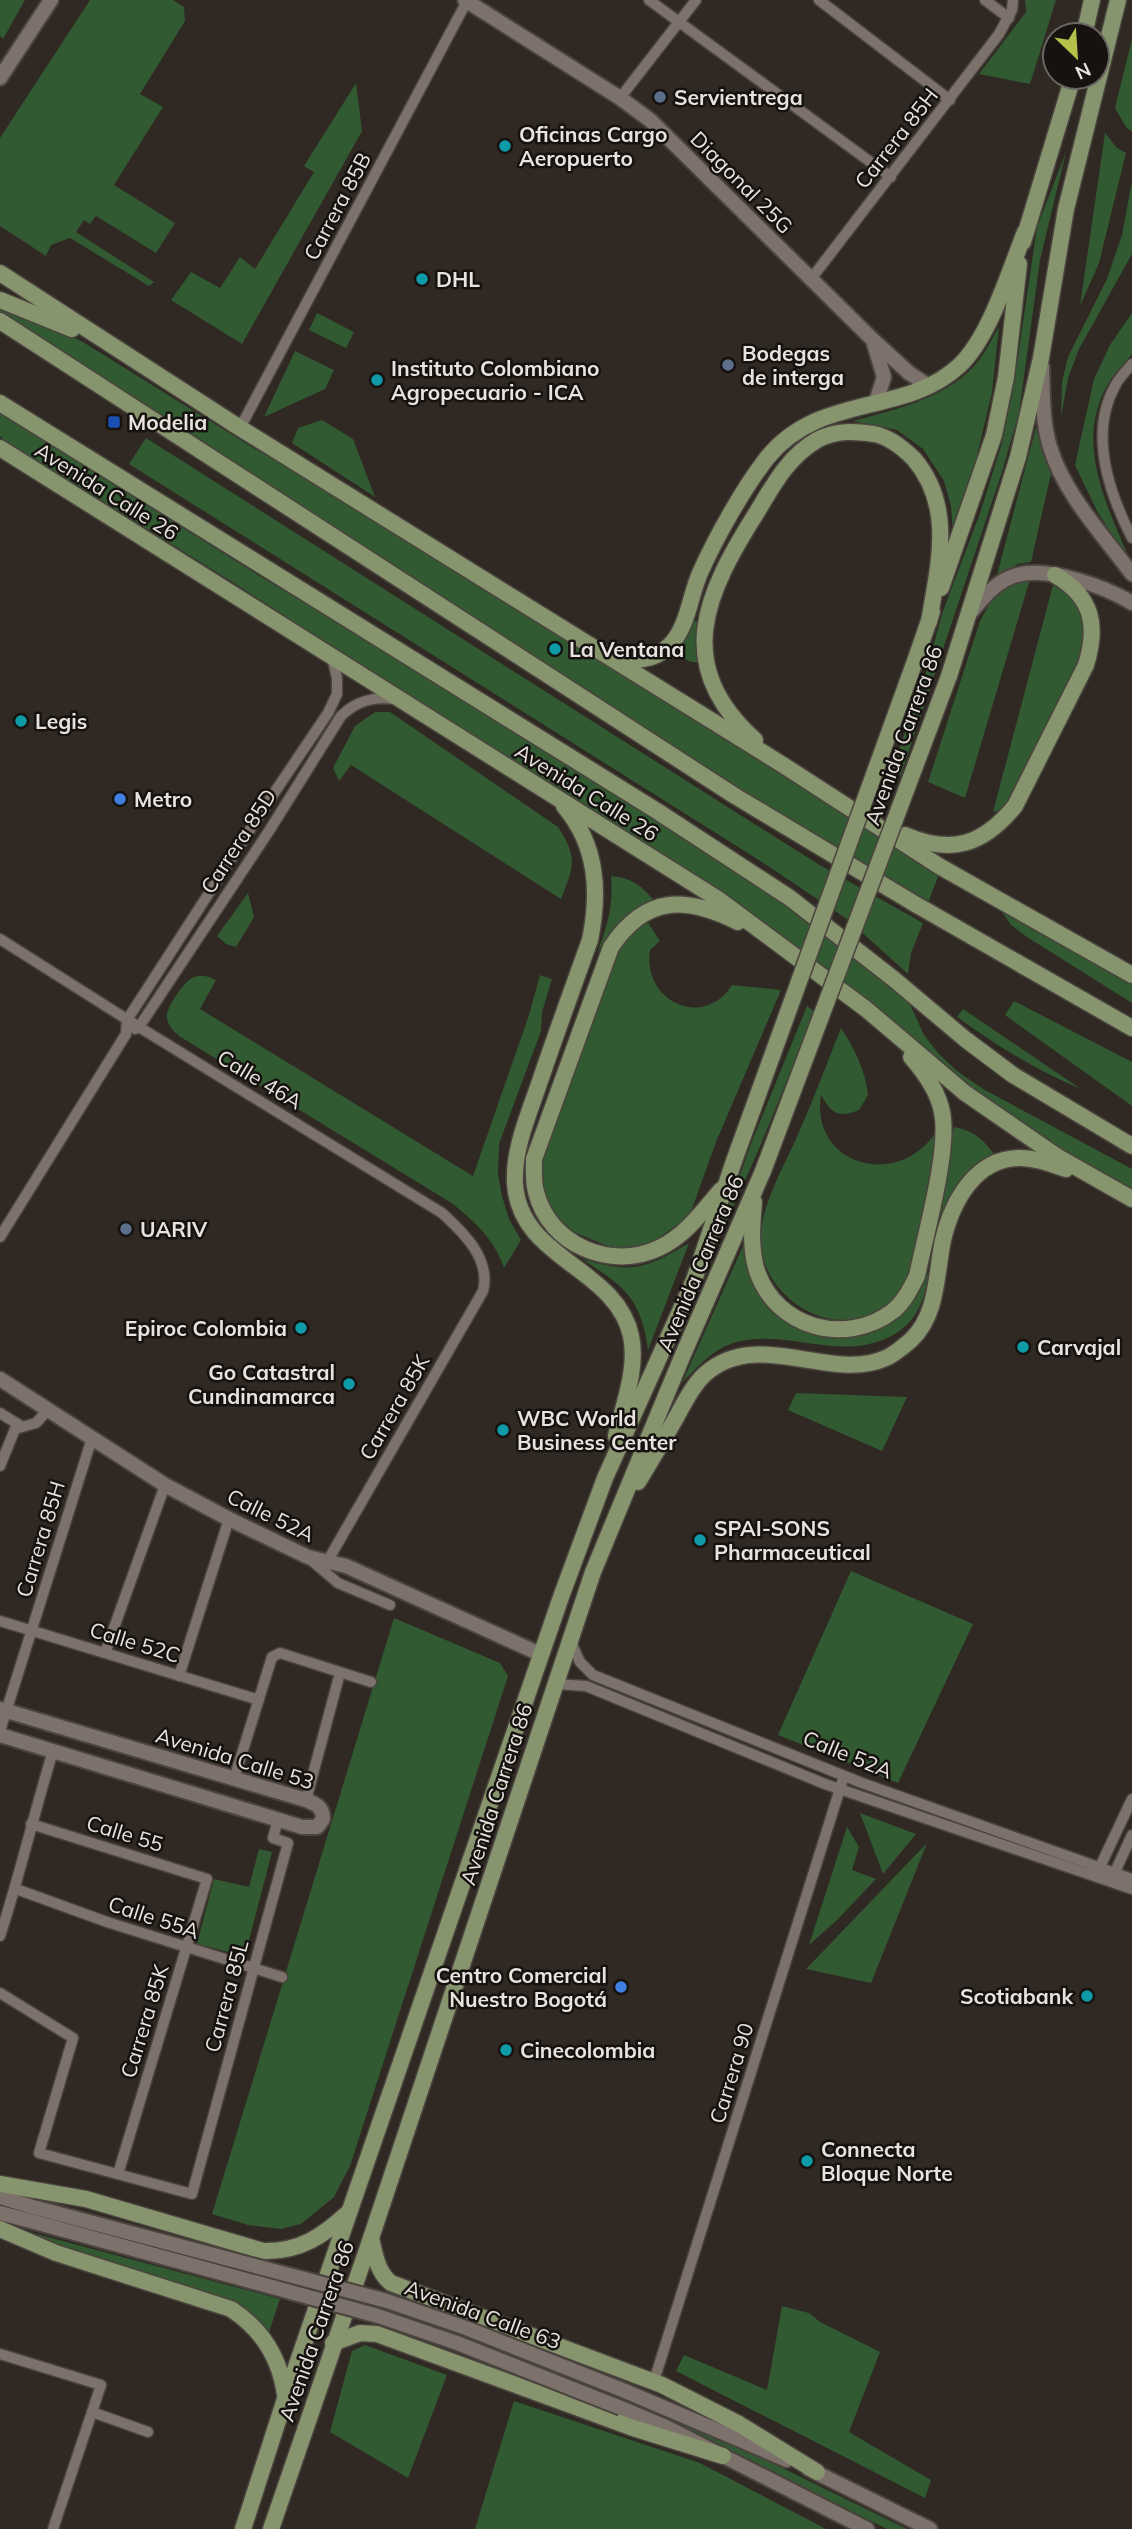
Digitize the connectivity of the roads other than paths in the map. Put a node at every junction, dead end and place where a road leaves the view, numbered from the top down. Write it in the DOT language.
graph roads {
  1 [pos="51,0"];
  2 [pos="649,0"];
  3 [pos="696,0"];
  4 [pos="819,0"];
  5 [pos="985,0"];
  6 [pos="1013,0"];
  7 [pos="1092,0"];
  8 [pos="1118,0"];
  9 [pos="466,1"];
  10 [pos="1009,18"];
  11 [pos="680,21"];
  12 [pos="1087,21"];
  13 [pos="0,78"];
  14 [pos="1069,91"];
  15 [pos="620,98"];
  16 [pos="950,100"];
  17 [pos="891,177"];
  18 [pos="1025,232"];
  19 [pos="0,273"];
  20 [pos="811,279"];
  21 [pos="0,300"];
  22 [pos="0,321"];
  23 [pos="873,340"];
  24 [pos="1041,358"];
  25 [pos="137,362"];
  26 [pos="1132,365"];
  27 [pos="929,386"];
  28 [pos="876,402"];
  29 [pos="0,403"];
  30 [pos="240,428"];
  31 [pos="0,448"];
  32 [pos="1132,538"];
  33 [pos="1132,574"];
  34 [pos="1055,575"];
  35 [pos="1132,603"];
  36 [pos="971,612"];
  37 [pos="929,622"];
  38 [pos="332,657"];
  39 [pos="608,657"];
  40 [pos="400,700"];
  41 [pos="783,765"];
  42 [pos="555,796"];
  43 [pos="875,822"];
  44 [pos="0,939"];
  45 [pos="778,942"];
  46 [pos="1132,975"];
  47 [pos="866,1009"];
  48 [pos="127,1020"];
  49 [pos="139,1027"];
  50 [pos="1132,1028"];
  51 [pos="125,1034"];
  52 [pos="1132,1146"];
  53 [pos="760,1179"];
  54 [pos="1096,1180"];
  55 [pos="725,1186"];
  56 [pos="1132,1199"];
  57 [pos="0,1237"];
  58 [pos="483,1268"];
  59 [pos="0,1380"];
  60 [pos="48,1410"];
  61 [pos="0,1413"];
  62 [pos="22,1426"];
  63 [pos="92,1438"];
  64 [pos="0,1466"];
  65 [pos="605,1478"];
  66 [pos="164,1485"];
  67 [pos="229,1519"];
  68 [pos="609,1529"];
  69 [pos="308,1558"];
  70 [pos="327,1562"];
  71 [pos="390,1605"];
  72 [pos="0,1621"];
  73 [pos="32,1631"];
  74 [pos="570,1639"];
  75 [pos="105,1653"];
  76 [pos="540,1654"];
  77 [pos="340,1673"];
  78 [pos="179,1676"];
  79 [pos="371,1682"];
  80 [pos="555,1684"];
  81 [pos="260,1700"];
  82 [pos="3,1710"];
  83 [pos="0,1733"];
  84 [pos="53,1751"];
  85 [pos="844,1776"];
  86 [pos="234,1779"];
  87 [pos="839,1789"];
  88 [pos="1132,1799"];
  89 [pos="306,1800"];
  90 [pos="278,1820"];
  91 [pos="32,1824"];
  92 [pos="1132,1835"];
  93 [pos="1098,1872"];
  94 [pos="1112,1877"];
  95 [pos="207,1879"];
  96 [pos="1132,1879"];
  97 [pos="16,1889"];
  98 [pos="1132,1889"];
  99 [pos="0,1936"];
  100 [pos="186,1948"];
  101 [pos="254,1969"];
  102 [pos="282,1978"];
  103 [pos="0,1993"];
  104 [pos="118,2174"];
  105 [pos="0,2184"];
  106 [pos="0,2197"];
  107 [pos="351,2211"];
  108 [pos="0,2213"];
  109 [pos="30,2214"];
  110 [pos="0,2229"];
  111 [pos="371,2238"];
  112 [pos="333,2343"];
  113 [pos="0,2354"];
  114 [pos="654,2381"];
  115 [pos="285,2399"];
  116 [pos="92,2412"];
  117 [pos="148,2432"];
  118 [pos="723,2456"];
  119 [pos="817,2472"];
  120 [pos="53,2529"];
  121 [pos="243,2529"];
  122 [pos="271,2529"];
  123 [pos="867,2529"];
  124 [pos="930,2529"];
  1 -- 13 [label="street"];
  2 -- 11 [label="street"];
  3 -- 11 [label="street"];
  4 -- 16 [label="street"];
  5 -- 10 [label="street"];
  6 -- 10 [label="street"];
  7 -- 12 [label="main road"];
  8 -- 24 [label="main road, Avenida Carrera 86"];
  9 -- 15 [label="street, Diagonal 25G"];
  9 -- 30 [label="street, Carrera 85B"];
  10 -- 16 [label="street, Carrera 85H"];
  11 -- 15 [label="street"];
  11 -- 17 [label="street"];
  14 -- 18 [label="main road, Avenida Carrera 86"];
  15 -- 20 [label="street, Diagonal 25G"];
  16 -- 17 [label="street, Carrera 85H"];
  17 -- 20 [label="street, Carrera 85H"];
  18 -- 27 [label="main road"];
  18 -- 37 [label="main road, Avenida Carrera 86"];
  19 -- 25 [label="main road"];
  20 -- 23 [label="street, Diagonal 25G"];
  21 -- 25 [label="main road"];
  22 -- 50 [label="main road"];
  23 -- 27 [label="street, Diagonal 25G"];
  23 -- 28 [label="street, Diagonal 25G"];
  24 -- 33 [label="street"];
  24 -- 36 [label="main road, Avenida Carrera 86"];
  25 -- 30 [label="main road"];
  26 -- 32 [label="street"];
  27 -- 28 [label="main road"];
  28 -- 39 [label="main road"];
  29 -- 52 [label="main road, Avenida Calle 26"];
  30 -- 39 [label="main road"];
  31 -- 38 [label="main road, Avenida Calle 26"];
  34 -- 35 [label="street"];
  34 -- 36 [label="street"];
  34 -- 43 [label="main road"];
  36 -- 53 [label="main road, Avenida Carrera 86, bridge"];
  37 -- 41 [label="main road"];
  37 -- 55 [label="main road, Avenida Carrera 86, bridge"];
  38 -- 40 [label="main road, Avenida Calle 26"];
  38 -- 48 [label="street, Carrera 85D"];
  39 -- 41 [label="main road"];
  40 -- 42 [label="main road, Avenida Calle 26"];
  40 -- 49 [label="street, Carrera 85D"];
  41 -- 43 [label="main road"];
  42 -- 45 [label="main road, Avenida Calle 26"];
  42 -- 65 [label="main road"];
  43 -- 46 [label="main road"];
  44 -- 48 [label="street, Calle 46A"];
  45 -- 47 [label="main road, Avenida Calle 26"];
  45 -- 55 [label="main road"];
  47 -- 53 [label="main road"];
  47 -- 54 [label="main road, Avenida Calle 26"];
  48 -- 49 [label="street, Calle 46A"];
  48 -- 51 [label="street, Carrera 85D"];
  49 -- 51 [label="street, Carrera 85D"];
  49 -- 58 [label="street, Calle 46A"];
  51 -- 57 [label="street, Carrera 85D"];
  53 -- 68 [label="main road, Avenida Carrera 86"];
  54 -- 56 [label="main road, Avenida Calle 26"];
  54 -- 68 [label="main road"];
  55 -- 65 [label="main road, Avenida Carrera 86"];
  58 -- 70 [label="street, Carrera 85K"];
  59 -- 60 [label="street, Calle 52A"];
  60 -- 62 [label="street"];
  60 -- 63 [label="street, Calle 52A"];
  61 -- 62 [label="street"];
  62 -- 64 [label="street"];
  63 -- 66 [label="street, Calle 52A"];
  63 -- 73 [label="street, Carrera 85H"];
  65 -- 76 [label="main road, Avenida Carrera 86"];
  66 -- 67 [label="street, Calle 52A"];
  66 -- 75 [label="street"];
  67 -- 69 [label="street, Calle 52A"];
  67 -- 78 [label="street"];
  68 -- 74 [label="main road, Avenida Carrera 86"];
  69 -- 70 [label="street, Calle 52A"];
  69 -- 71 [label="street"];
  70 -- 76 [label="street, Calle 52A"];
  72 -- 73 [label="street, Calle 52C"];
  73 -- 75 [label="street, Calle 52C"];
  73 -- 82 [label="street, Carrera 85H"];
  74 -- 80 [label="main road, Avenida Carrera 86"];
  74 -- 85 [label="street, Calle 52A"];
  75 -- 78 [label="street, Calle 52C"];
  76 -- 107 [label="main road, Avenida Carrera 86"];
  77 -- 79 [label="street"];
  77 -- 81 [label="street"];
  77 -- 89 [label="street"];
  78 -- 81 [label="street, Calle 52C"];
  80 -- 87 [label="street, Calle 52A"];
  80 -- 111 [label="main road, Avenida Carrera 86"];
  81 -- 86 [label="street"];
  82 -- 83 [label="street, Carrera 85H"];
  82 -- 86 [label="street, Avenida Calle 53"];
  83 -- 84 [label="street, Avenida Calle 53"];
  84 -- 90 [label="street, Avenida Calle 53"];
  84 -- 91 [label="street"];
  85 -- 87 [label="street, Carrera 90"];
  85 -- 93 [label="street, Calle 52A"];
  86 -- 89 [label="street, Avenida Calle 53"];
  87 -- 93 [label="street, Calle 52A"];
  87 -- 114 [label="street, Carrera 90"];
  88 -- 93 [label="street"];
  89 -- 90 [label="street, Avenida Calle 53"];
  90 -- 101 [label="street, Carrera 85L"];
  91 -- 95 [label="street, Calle 55"];
  91 -- 97 [label="street"];
  92 -- 94 [label="street"];
  93 -- 94 [label="street, Calle 52A"];
  94 -- 96 [label="street, Calle 52A"];
  94 -- 98 [label="street, Calle 52A"];
  95 -- 100 [label="street, Carrera 85K"];
  97 -- 99 [label="street"];
  97 -- 100 [label="street, Calle 55A"];
  100 -- 101 [label="street, Calle 55A"];
  100 -- 104 [label="street, Carrera 85K"];
  101 -- 102 [label="street, Calle 55A"];
  101 -- 104 [label="street, Carrera 85L"];
  103 -- 104 [label="street"];
  105 -- 107 [label="main road"];
  106 -- 109 [label="street, Avenida Calle 63"];
  107 -- 115 [label="main road, Avenida Carrera 86"];
  108 -- 109 [label="street, Avenida Calle 63"];
  109 -- 118 [label="street, Avenida Calle 63, bridge"];
  109 -- 119 [label="street, Avenida Calle 63, bridge"];
  110 -- 115 [label="main road"];
  111 -- 112 [label="main road, Avenida Carrera 86"];
  111 -- 114 [label="main road"];
  112 -- 118 [label="main road"];
  112 -- 122 [label="main road, Avenida Carrera 86"];
  113 -- 116 [label="street"];
  114 -- 119 [label="main road"];
  115 -- 121 [label="main road, Avenida Carrera 86"];
  116 -- 117 [label="street"];
  116 -- 120 [label="street"];
  118 -- 123 [label="street, Avenida Calle 63"];
  119 -- 124 [label="street, Avenida Calle 63"];
}
